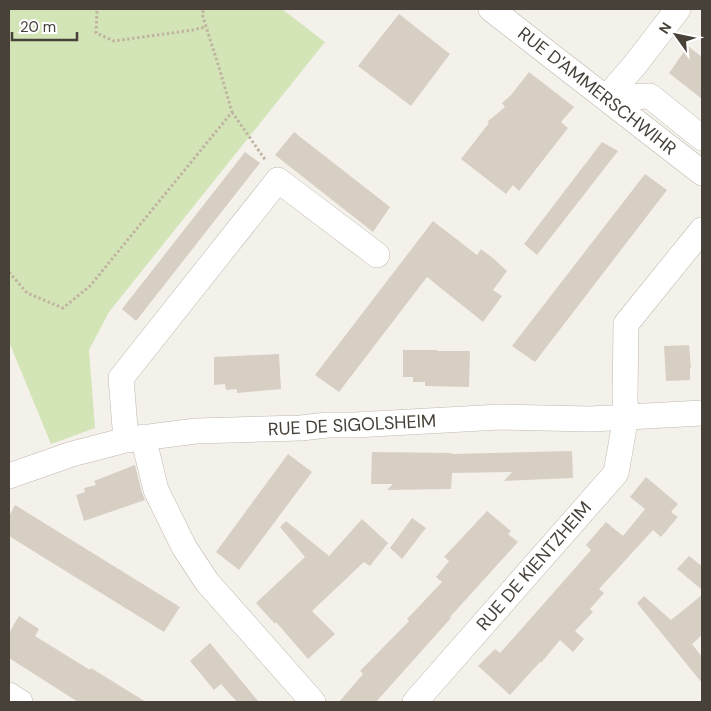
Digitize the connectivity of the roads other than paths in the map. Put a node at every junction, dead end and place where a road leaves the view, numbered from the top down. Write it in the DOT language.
graph roads {
  1 [pos="491,9"];
  2 [pos="678,9"];
  3 [pos="606,98"];
  4 [pos="702,138"];
  5 [pos="702,173"];
  6 [pos="702,230"];
  7 [pos="377,255"];
  8 [pos="702,414"];
  9 [pos="626,417"];
  10 [pos="134,438"];
  11 [pos="9,476"];
  12 [pos="9,695"];
  13 [pos="20,702"];
  14 [pos="313,702"];
  15 [pos="415,702"];
  1 -- 3 [label="street, RUE D'AMMERSCHWIHR"];
  2 -- 3 [label="street"];
  3 -- 4 [label="street"];
  3 -- 5 [label="street, RUE D'AMMERSCHWIHR"];
  6 -- 9 [label="street"];
  7 -- 10 [label="street"];
  8 -- 9 [label="street, RUE DE SIGOLSHEIM"];
  9 -- 10 [label="street, RUE DE SIGOLSHEIM"];
  9 -- 15 [label="street, RUE DE KIENTZHEIM"];
  10 -- 11 [label="street, RUE DE SIGOLSHEIM"];
  10 -- 14 [label="street"];
  12 -- 13 [label="street"];
}
